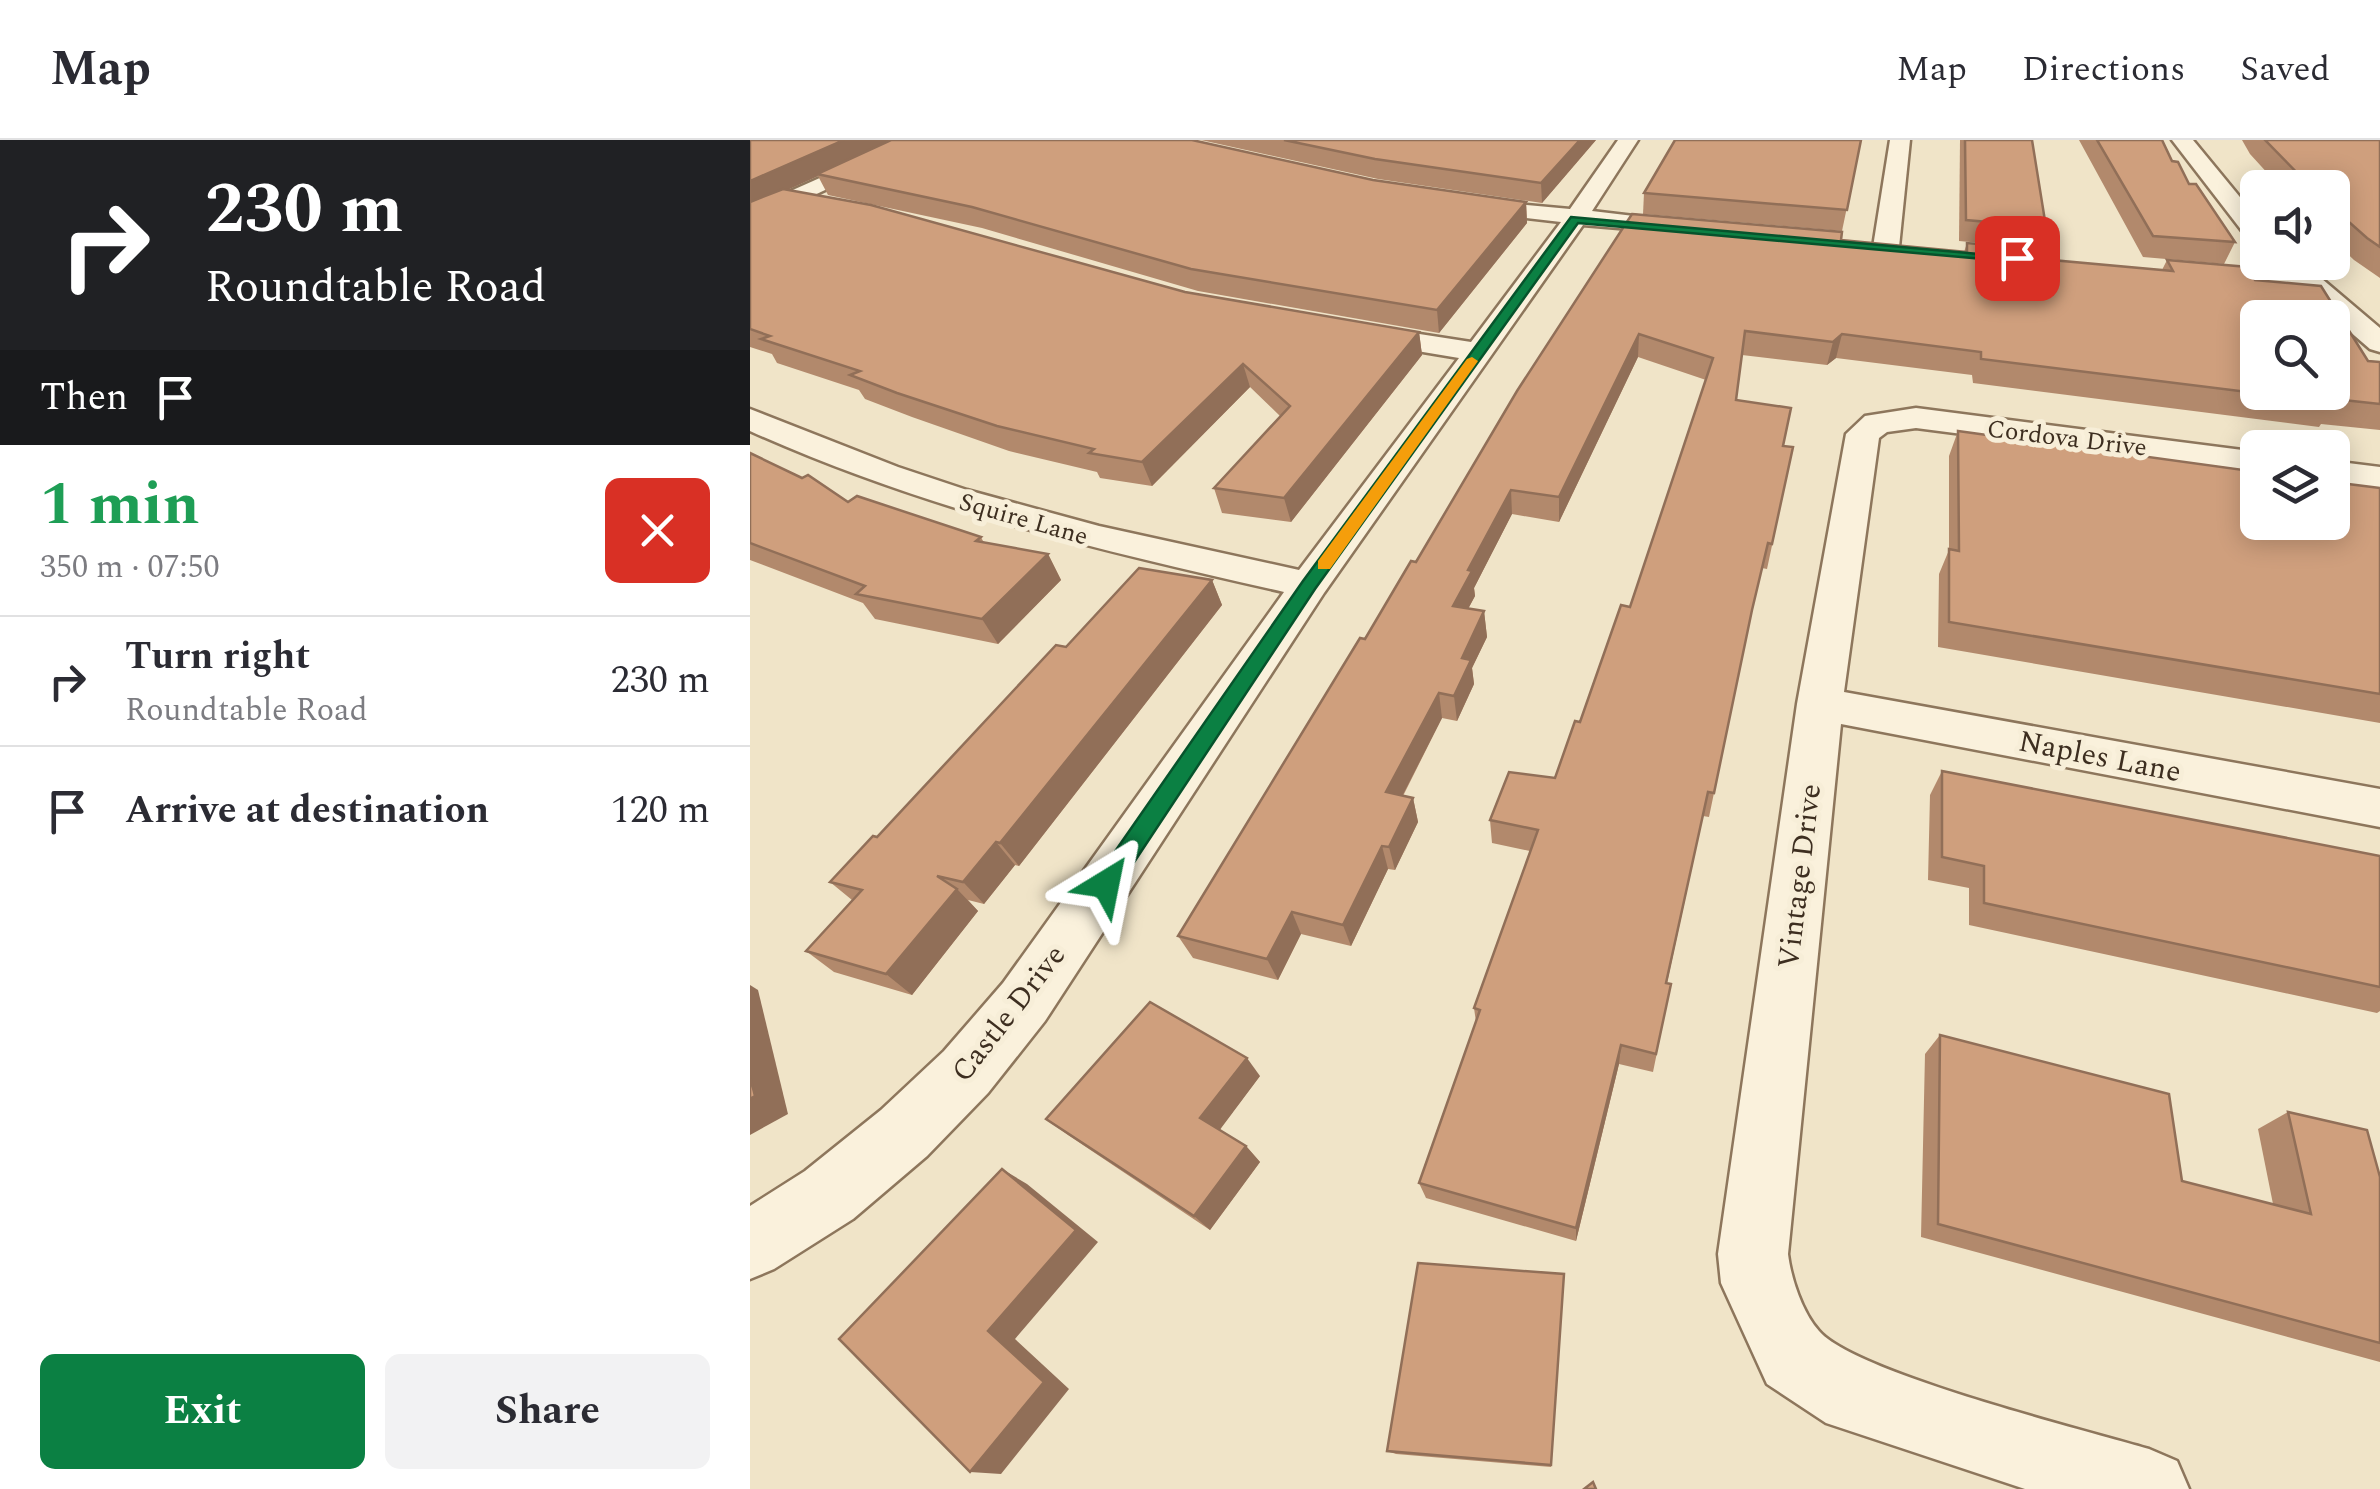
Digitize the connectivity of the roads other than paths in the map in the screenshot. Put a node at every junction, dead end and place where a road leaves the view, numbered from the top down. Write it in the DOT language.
graph roads {
  1 [pos="922,140"];
  2 [pos="1628,140"];
  3 [pos="1900,140"];
  4 [pos="2182,140"];
  5 [pos="792,199"];
  6 [pos="1428,199"];
  7 [pos="831,205"];
  8 [pos="2240,212"];
  9 [pos="750,218"];
  10 [pos="1575,219"];
  11 [pos="1710,232"];
  12 [pos="1918,250"];
  13 [pos="2154,270"];
  14 [pos="2306,280"];
  15 [pos="2309,283"];
  16 [pos="1332,330"];
  17 [pos="2380,343"];
  18 [pos="1478,352"];
  19 [pos="750,419"];
  20 [pos="1877,424"];
  21 [pos="2240,460"];
  22 [pos="2350,474"];
  23 [pos="2380,478"];
  24 [pos="1309,585"];
  25 [pos="1820,704"];
  26 [pos="2380,808"];
  27 [pos="750,1244"];
  28 [pos="2149,1489"];
  1 -- 5 [label="street"];
  2 -- 10 [label="street, Castle Drive"];
  3 -- 12 [label="street"];
  4 -- 8 [label="street"];
  5 -- 7 [label="street"];
  5 -- 9 [label="street"];
  6 -- 10 [label="street"];
  10 -- 11 [label="street"];
  10 -- 18 [label="street, Castle Drive"];
  13 -- 15 [label="street"];
  14 -- 15 [label="street"];
  15 -- 17 [label="street"];
  16 -- 18 [label="street"];
  18 -- 24 [label="street, Castle Drive"];
  19 -- 24 [label="street, Squire Lane"];
  20 -- 21 [label="street, Cordova Drive"];
  20 -- 25 [label="street, Vintage Drive"];
  22 -- 23 [label="street"];
  24 -- 27 [label="street, Castle Drive"];
  25 -- 26 [label="street, Naples Lane"];
  25 -- 28 [label="street, Vintage Drive"];
}
